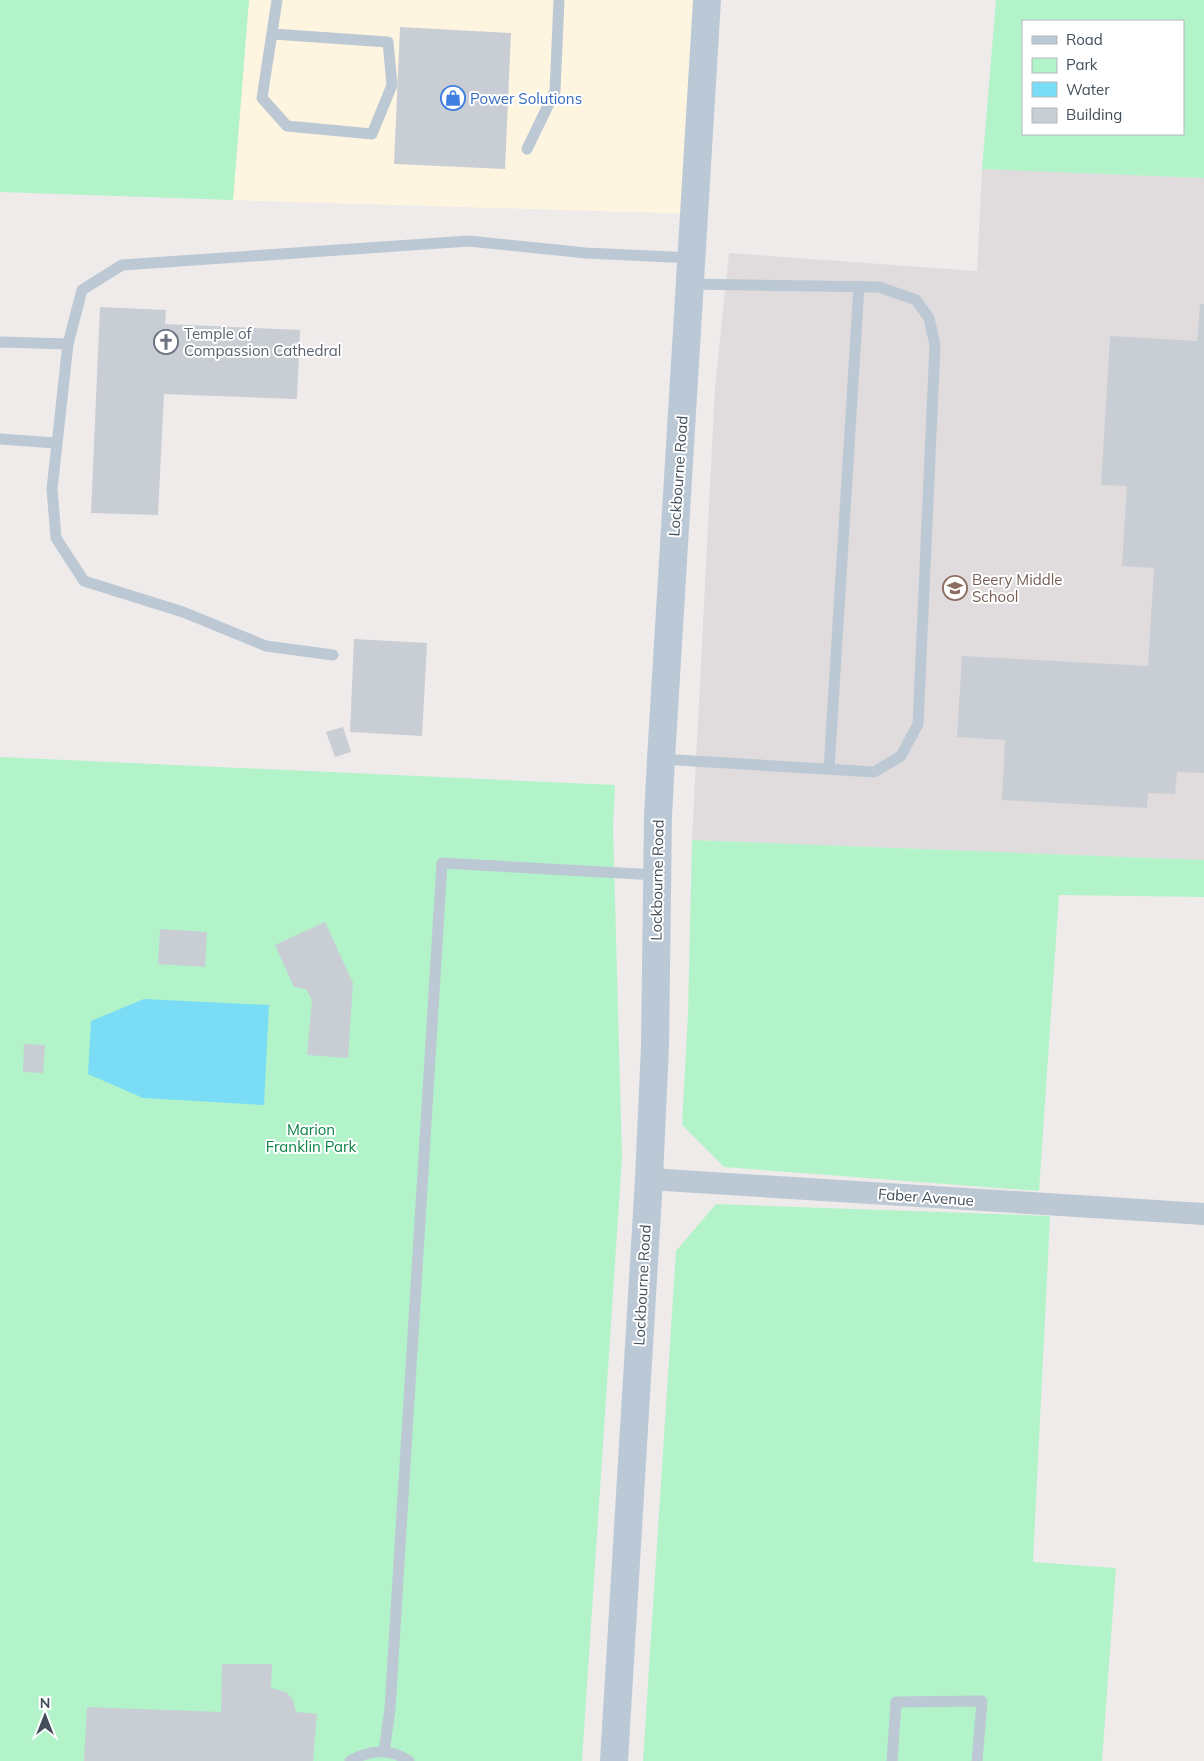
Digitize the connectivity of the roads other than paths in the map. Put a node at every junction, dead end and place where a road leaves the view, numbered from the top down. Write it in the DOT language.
graph roads {
  1 [pos="277,0"];
  2 [pos="559,0"];
  3 [pos="707,0"];
  4 [pos="273,34"];
  5 [pos="527,149"];
  6 [pos="691,271"];
  7 [pos="859,286"];
  8 [pos="0,342"];
  9 [pos="68,344"];
  10 [pos="0,440"];
  11 [pos="55,443"];
  12 [pos="333,655"];
  13 [pos="661,758"];
  14 [pos="829,769"];
  15 [pos="657,875"];
  16 [pos="649,1179"];
  17 [pos="1204,1214"];
  18 [pos="384,1752"];
  19 [pos="350,1761"];
  20 [pos="409,1761"];
  21 [pos="614,1761"];
  22 [pos="892,1761"];
  23 [pos="977,1761"];
  1 -- 4 [label="lane"];
  2 -- 5 [label="lane"];
  3 -- 6 [label="main road, Lockbourne Road"];
  4 -- 4 [label="lane"];
  6 -- 7 [label="lane"];
  6 -- 9 [label="lane"];
  6 -- 13 [label="main road, Lockbourne Road"];
  7 -- 14 [label="lane"];
  7 -- 14 [label="lane"];
  8 -- 9 [label="lane"];
  9 -- 11 [label="lane"];
  10 -- 11 [label="lane"];
  11 -- 12 [label="lane"];
  13 -- 14 [label="lane"];
  13 -- 15 [label="main road, Lockbourne Road"];
  15 -- 16 [label="main road, Lockbourne Road"];
  15 -- 18 [label="lane"];
  16 -- 17 [label="street, Faber Avenue"];
  16 -- 21 [label="main road, Lockbourne Road"];
  18 -- 19 [label="lane"];
  18 -- 20 [label="lane"];
  22 -- 23 [label="lane"];
}
